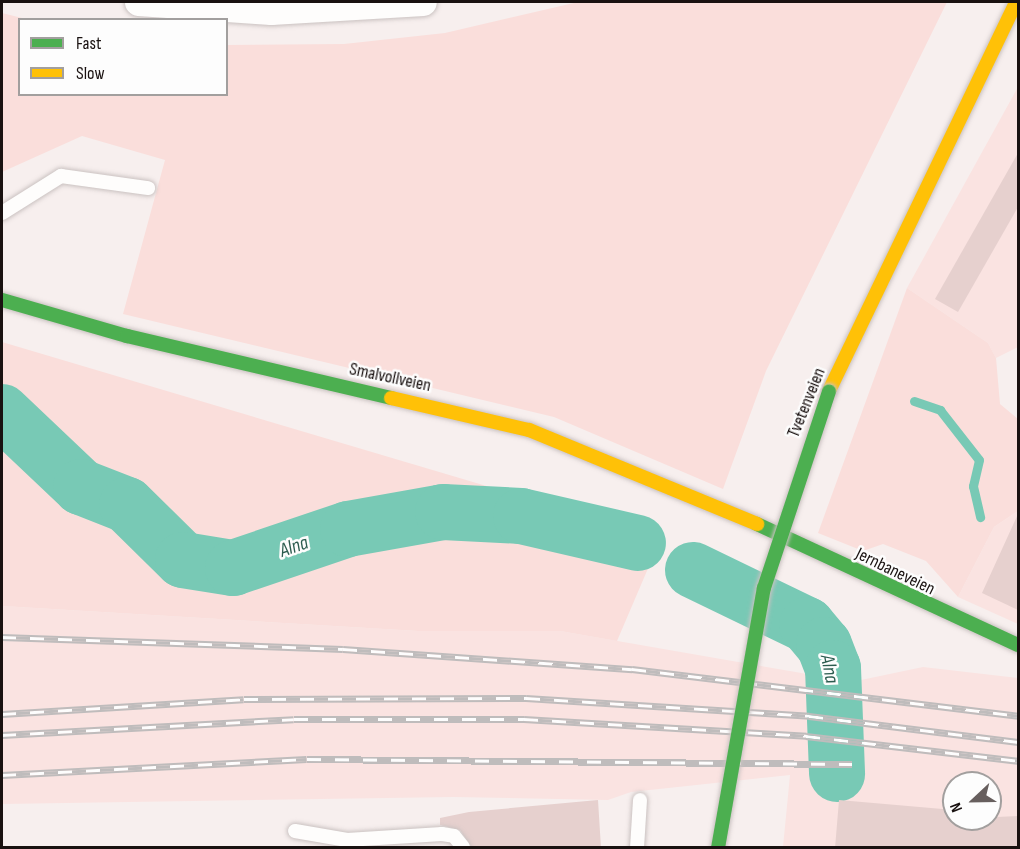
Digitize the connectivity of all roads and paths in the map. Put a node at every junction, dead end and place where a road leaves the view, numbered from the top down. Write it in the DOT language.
graph roads {
  1 [pos="138,2"];
  2 [pos="423,2"];
  3 [pos="1016,2"];
  4 [pos="148,188"];
  5 [pos="2,213"];
  6 [pos="2,300"];
  7 [pos="759,524"];
  8 [pos="1018,645"];
  9 [pos="640,800"];
  10 [pos="295,831"];
  11 [pos="463,847"];
  12 [pos="637,848"];
  13 [pos="718,848"];
  1 -- 2 [label="street"];
  3 -- 13 [label="street, Tvetenveien, bridge"];
  4 -- 5 [label="lane"];
  6 -- 7 [label="street, Smalvollveien"];
  7 -- 8 [label="street, Jernbaneveien"];
  9 -- 12 [label="lane"];
  10 -- 11 [label="lane"];
}
